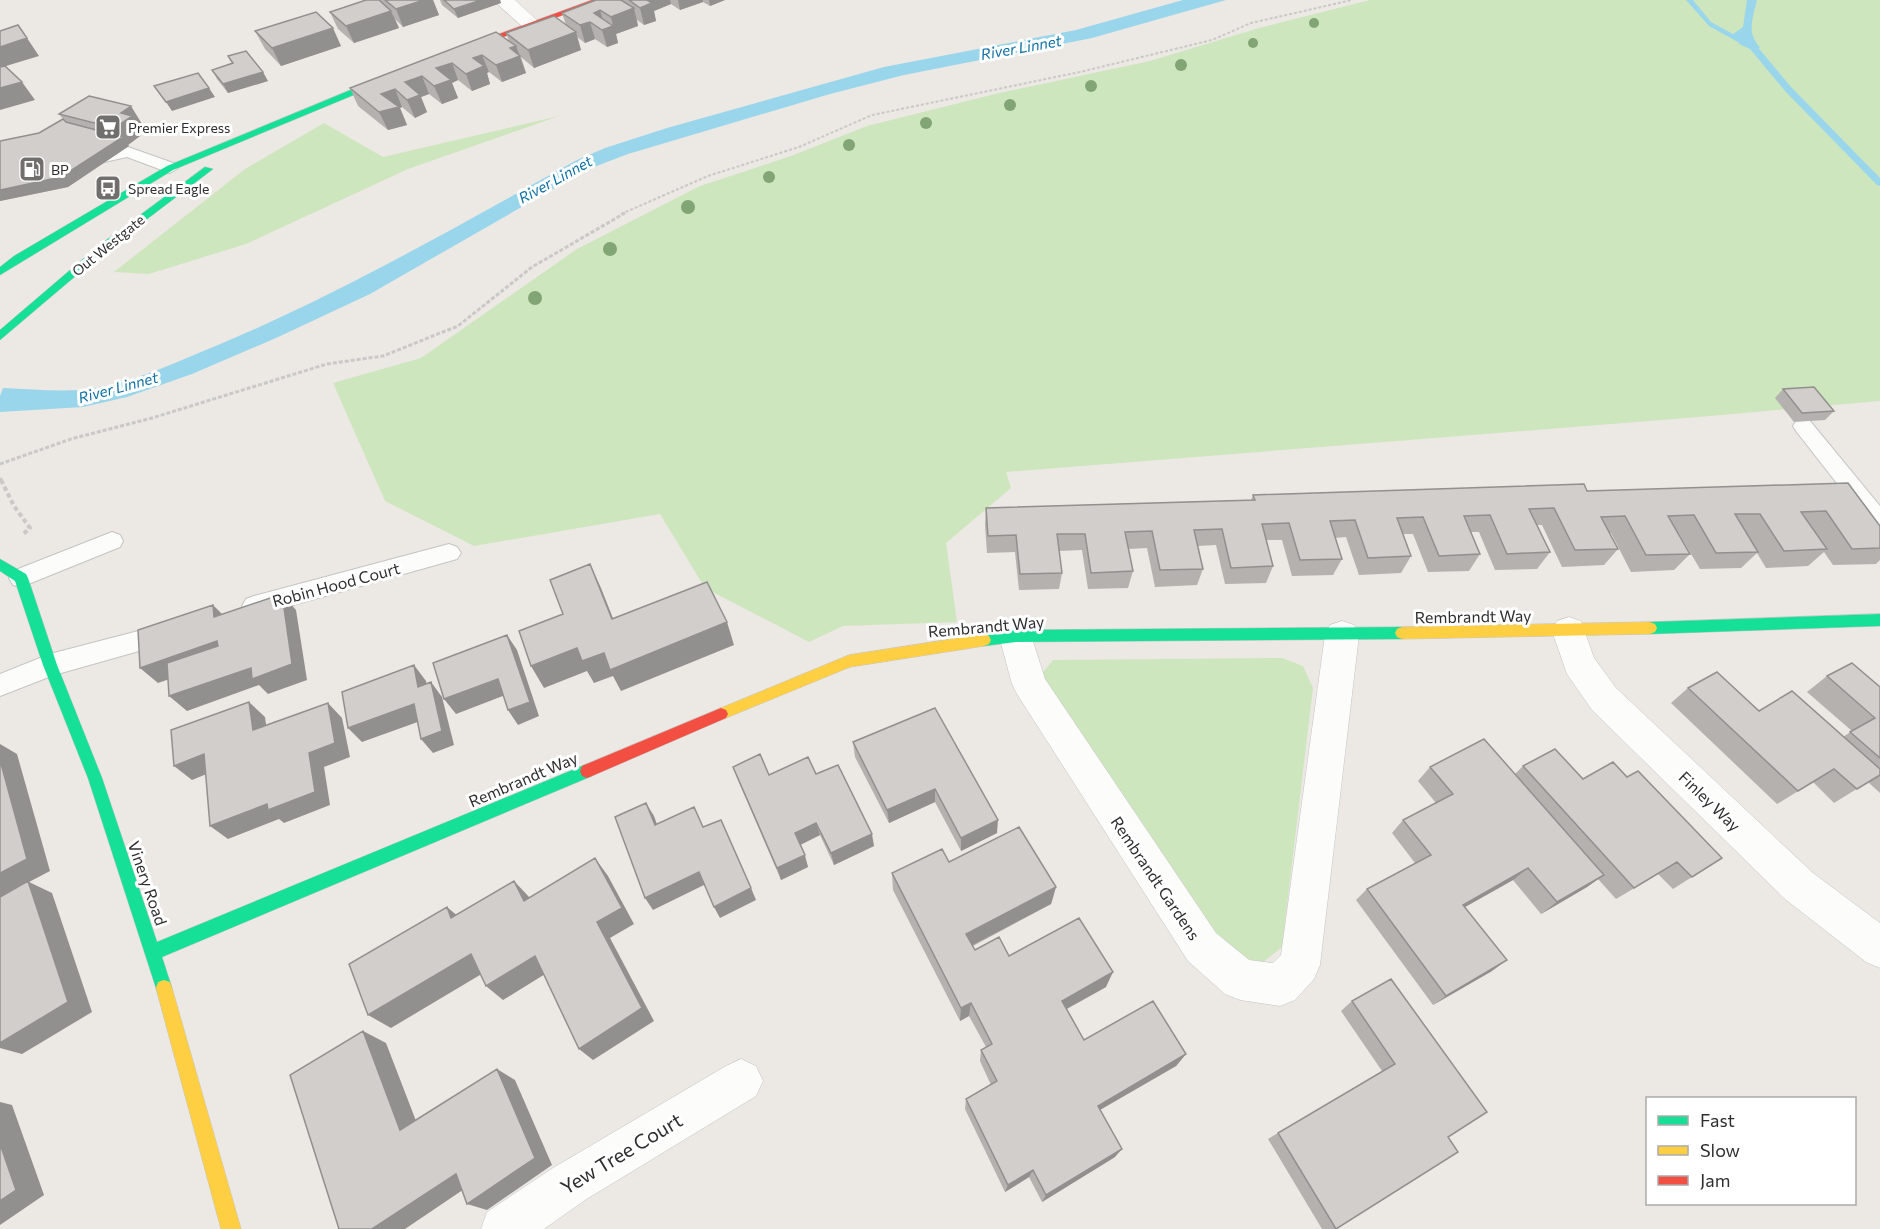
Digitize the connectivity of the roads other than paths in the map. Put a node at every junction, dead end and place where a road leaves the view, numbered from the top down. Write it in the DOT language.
graph roads {
  1 [pos="502,0"];
  2 [pos="600,0"];
  3 [pos="531,24"];
  4 [pos="446,55"];
  5 [pos="404,70"];
  6 [pos="291,117"];
  7 [pos="70,164"];
  8 [pos="170,168"];
  9 [pos="0,254"];
  10 [pos="18,258"];
  11 [pos="78,270"];
  12 [pos="0,272"];
  13 [pos="20,278"];
  14 [pos="44,281"];
  15 [pos="20,299"];
  16 [pos="18,320"];
  17 [pos="0,336"];
  18 [pos="1803,426"];
  19 [pos="1880,522"];
  20 [pos="112,541"];
  21 [pos="449,553"];
  22 [pos="0,564"];
  23 [pos="21,578"];
  24 [pos="234,612"];
  25 [pos="1880,620"];
  26 [pos="192,626"];
  27 [pos="1569,631"];
  28 [pos="1342,634"];
  29 [pos="1016,636"];
  30 [pos="50,664"];
  31 [pos="0,685"];
  32 [pos="1880,948"];
  33 [pos="154,952"];
  34 [pos="741,1081"];
  35 [pos="231,1229"];
  36 [pos="504,1229"];
  1 -- 3 [label="street"];
  2 -- 3 [label="street"];
  3 -- 4 [label="street"];
  5 -- 6 [label="street, Out Westgate"];
  6 -- 8 [label="street, Out Westgate"];
  6 -- 11 [label="street, Out Westgate"];
  7 -- 8 [label="lane"];
  8 -- 10 [label="street, Out Westgate"];
  9 -- 10 [label="street"];
  10 -- 12 [label="street, Out Westgate"];
  10 -- 13 [label="street"];
  11 -- 14 [label="street"];
  11 -- 16 [label="street, Out Westgate"];
  15 -- 16 [label="street"];
  16 -- 17 [label="street, Out Westgate"];
  18 -- 19 [label="lane"];
  20 -- 23 [label="lane"];
  21 -- 24 [label="lane, Robin Hood Court"];
  22 -- 23 [label="street"];
  23 -- 30 [label="street, Vinery Road"];
  25 -- 27 [label="street, Rembrandt Way"];
  26 -- 30 [label="lane"];
  27 -- 28 [label="street, Rembrandt Way"];
  27 -- 32 [label="street, Finley Way"];
  28 -- 29 [label="street, Rembrandt Way"];
  28 -- 29 [label="street, Rembrandt Gardens"];
  29 -- 33 [label="street, Rembrandt Way"];
  30 -- 31 [label="lane"];
  30 -- 33 [label="street, Vinery Road"];
  33 -- 35 [label="street, Vinery Road"];
  34 -- 36 [label="street, Yew Tree Court"];
}
